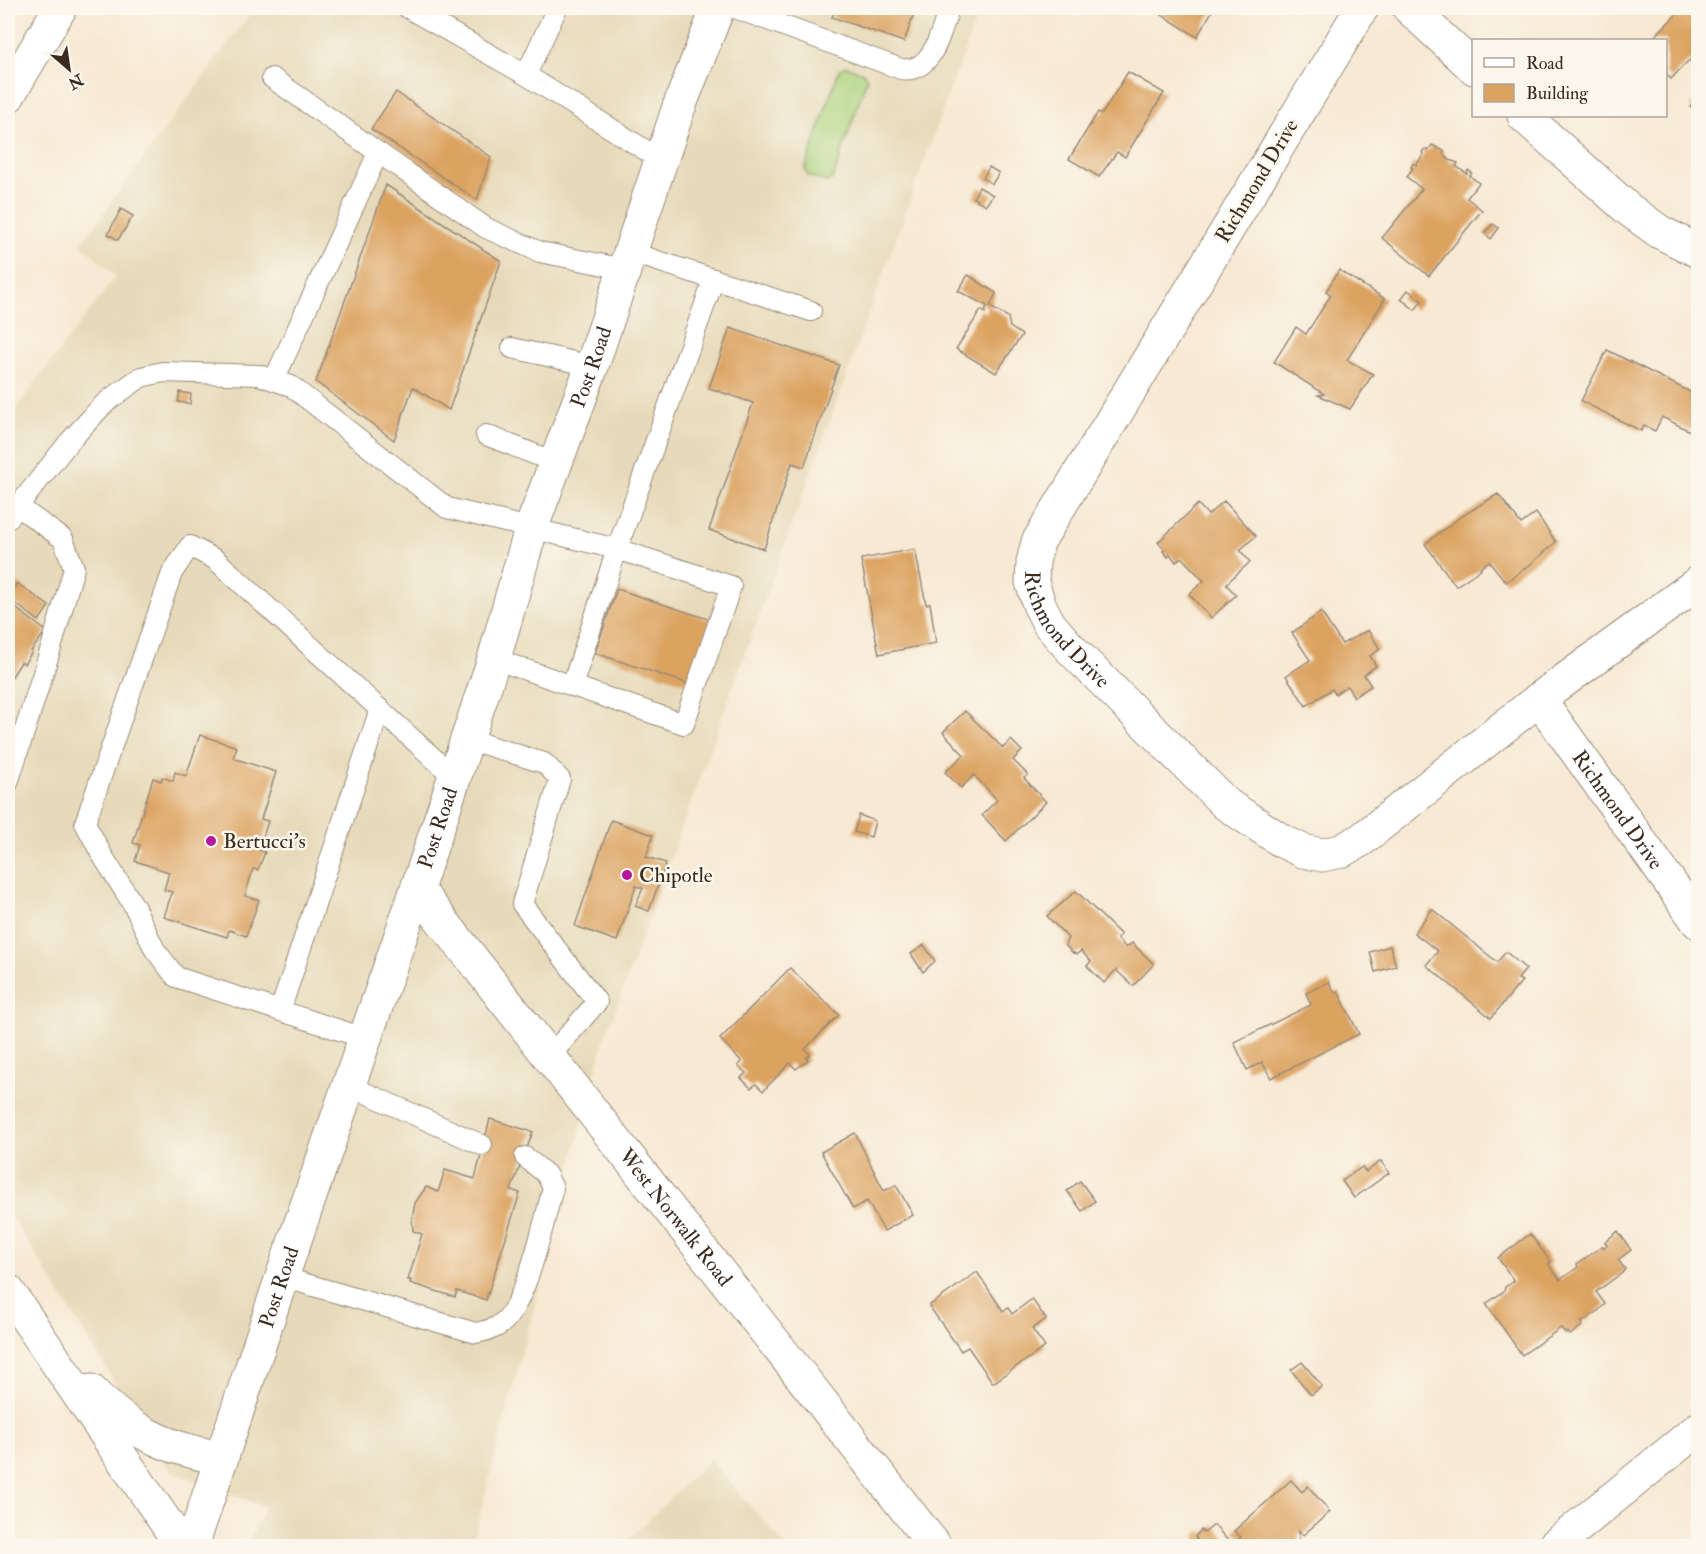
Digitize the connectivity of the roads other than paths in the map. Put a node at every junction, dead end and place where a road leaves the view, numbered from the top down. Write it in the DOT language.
graph roads {
  1 [pos="60,8"];
  2 [pos="69,8"];
  3 [pos="408,8"];
  4 [pos="556,8"];
  5 [pos="703,8"];
  6 [pos="718,8"];
  7 [pos="735,8"];
  8 [pos="949,8"];
  9 [pos="1362,8"];
  10 [pos="1409,8"];
  11 [pos="1472,67"];
  12 [pos="526,75"];
  13 [pos="272,78"];
  14 [pos="12,89"];
  15 [pos="679,107"];
  16 [pos="1525,117"];
  17 [pos="378,153"];
  18 [pos="661,160"];
  19 [pos="1698,251"];
  20 [pos="627,261"];
  21 [pos="714,279"];
  22 [pos="811,311"];
  23 [pos="512,348"];
  24 [pos="592,366"];
  25 [pos="274,380"];
  26 [pos="486,435"];
  27 [pos="554,462"];
  28 [pos="13,513"];
  29 [pos="531,529"];
  30 [pos="617,549"];
  31 [pos="1698,583"];
  32 [pos="494,659"];
  33 [pos="572,686"];
  34 [pos="1539,699"];
  35 [pos="380,709"];
  36 [pos="467,739"];
  37 [pos="454,777"];
  38 [pos="8,783"];
  39 [pos="417,889"];
  40 [pos="1698,922"];
  41 [pos="280,1011"];
  42 [pos="364,1038"];
  43 [pos="549,1057"];
  44 [pos="348,1086"];
  45 [pos="482,1145"];
  46 [pos="525,1157"];
  47 [pos="282,1277"];
  48 [pos="8,1291"];
  49 [pos="29,1323"];
  50 [pos="1698,1429"];
  51 [pos="222,1458"];
  52 [pos="182,1546"];
  53 [pos="192,1546"];
  54 [pos="935,1546"];
  55 [pos="1554,1546"];
  1 -- 14 [label="main road"];
  2 -- 14 [label="main road"];
  3 -- 12 [label="lane"];
  4 -- 12 [label="lane"];
  5 -- 15 [label="main road, Post Road"];
  6 -- 15 [label="main road, Post Road"];
  7 -- 8 [label="lane"];
  9 -- 34 [label="main road, Richmond Drive"];
  10 -- 11 [label="main road"];
  12 -- 18 [label="lane"];
  13 -- 17 [label="lane"];
  15 -- 18 [label="main road, Post Road"];
  16 -- 19 [label="main road"];
  17 -- 20 [label="lane"];
  17 -- 25 [label="lane"];
  18 -- 20 [label="main road, Post Road"];
  20 -- 21 [label="lane"];
  20 -- 24 [label="main road, Post Road"];
  21 -- 22 [label="lane"];
  21 -- 30 [label="lane"];
  23 -- 24 [label="lane"];
  24 -- 27 [label="main road, Post Road"];
  25 -- 28 [label="lane"];
  25 -- 29 [label="lane"];
  26 -- 27 [label="lane"];
  27 -- 29 [label="main road, Post Road"];
  28 -- 38 [label="lane"];
  29 -- 30 [label="lane"];
  29 -- 32 [label="main road, Post Road"];
  30 -- 33 [label="lane"];
  30 -- 33 [label="lane"];
  31 -- 34 [label="main road, Richmond Drive"];
  32 -- 33 [label="lane"];
  32 -- 36 [label="main road, Post Road"];
  34 -- 40 [label="main road, Richmond Drive"];
  35 -- 37 [label="lane"];
  35 -- 41 [label="lane"];
  35 -- 41 [label="lane"];
  36 -- 37 [label="main road, Post Road"];
  36 -- 43 [label="lane"];
  37 -- 39 [label="main road, Post Road"];
  39 -- 42 [label="main road, Post Road"];
  39 -- 43 [label="main road, West Norwalk Road"];
  41 -- 42 [label="lane"];
  42 -- 44 [label="main road, Post Road"];
  43 -- 54 [label="main road, West Norwalk Road"];
  44 -- 45 [label="lane"];
  44 -- 47 [label="main road, Post Road"];
  46 -- 47 [label="lane"];
  47 -- 51 [label="main road, Post Road"];
  48 -- 49 [label="main road"];
  49 -- 51 [label="main road"];
  49 -- 52 [label="main road"];
  50 -- 55 [label="main road"];
  51 -- 53 [label="main road, Post Road"];
}
